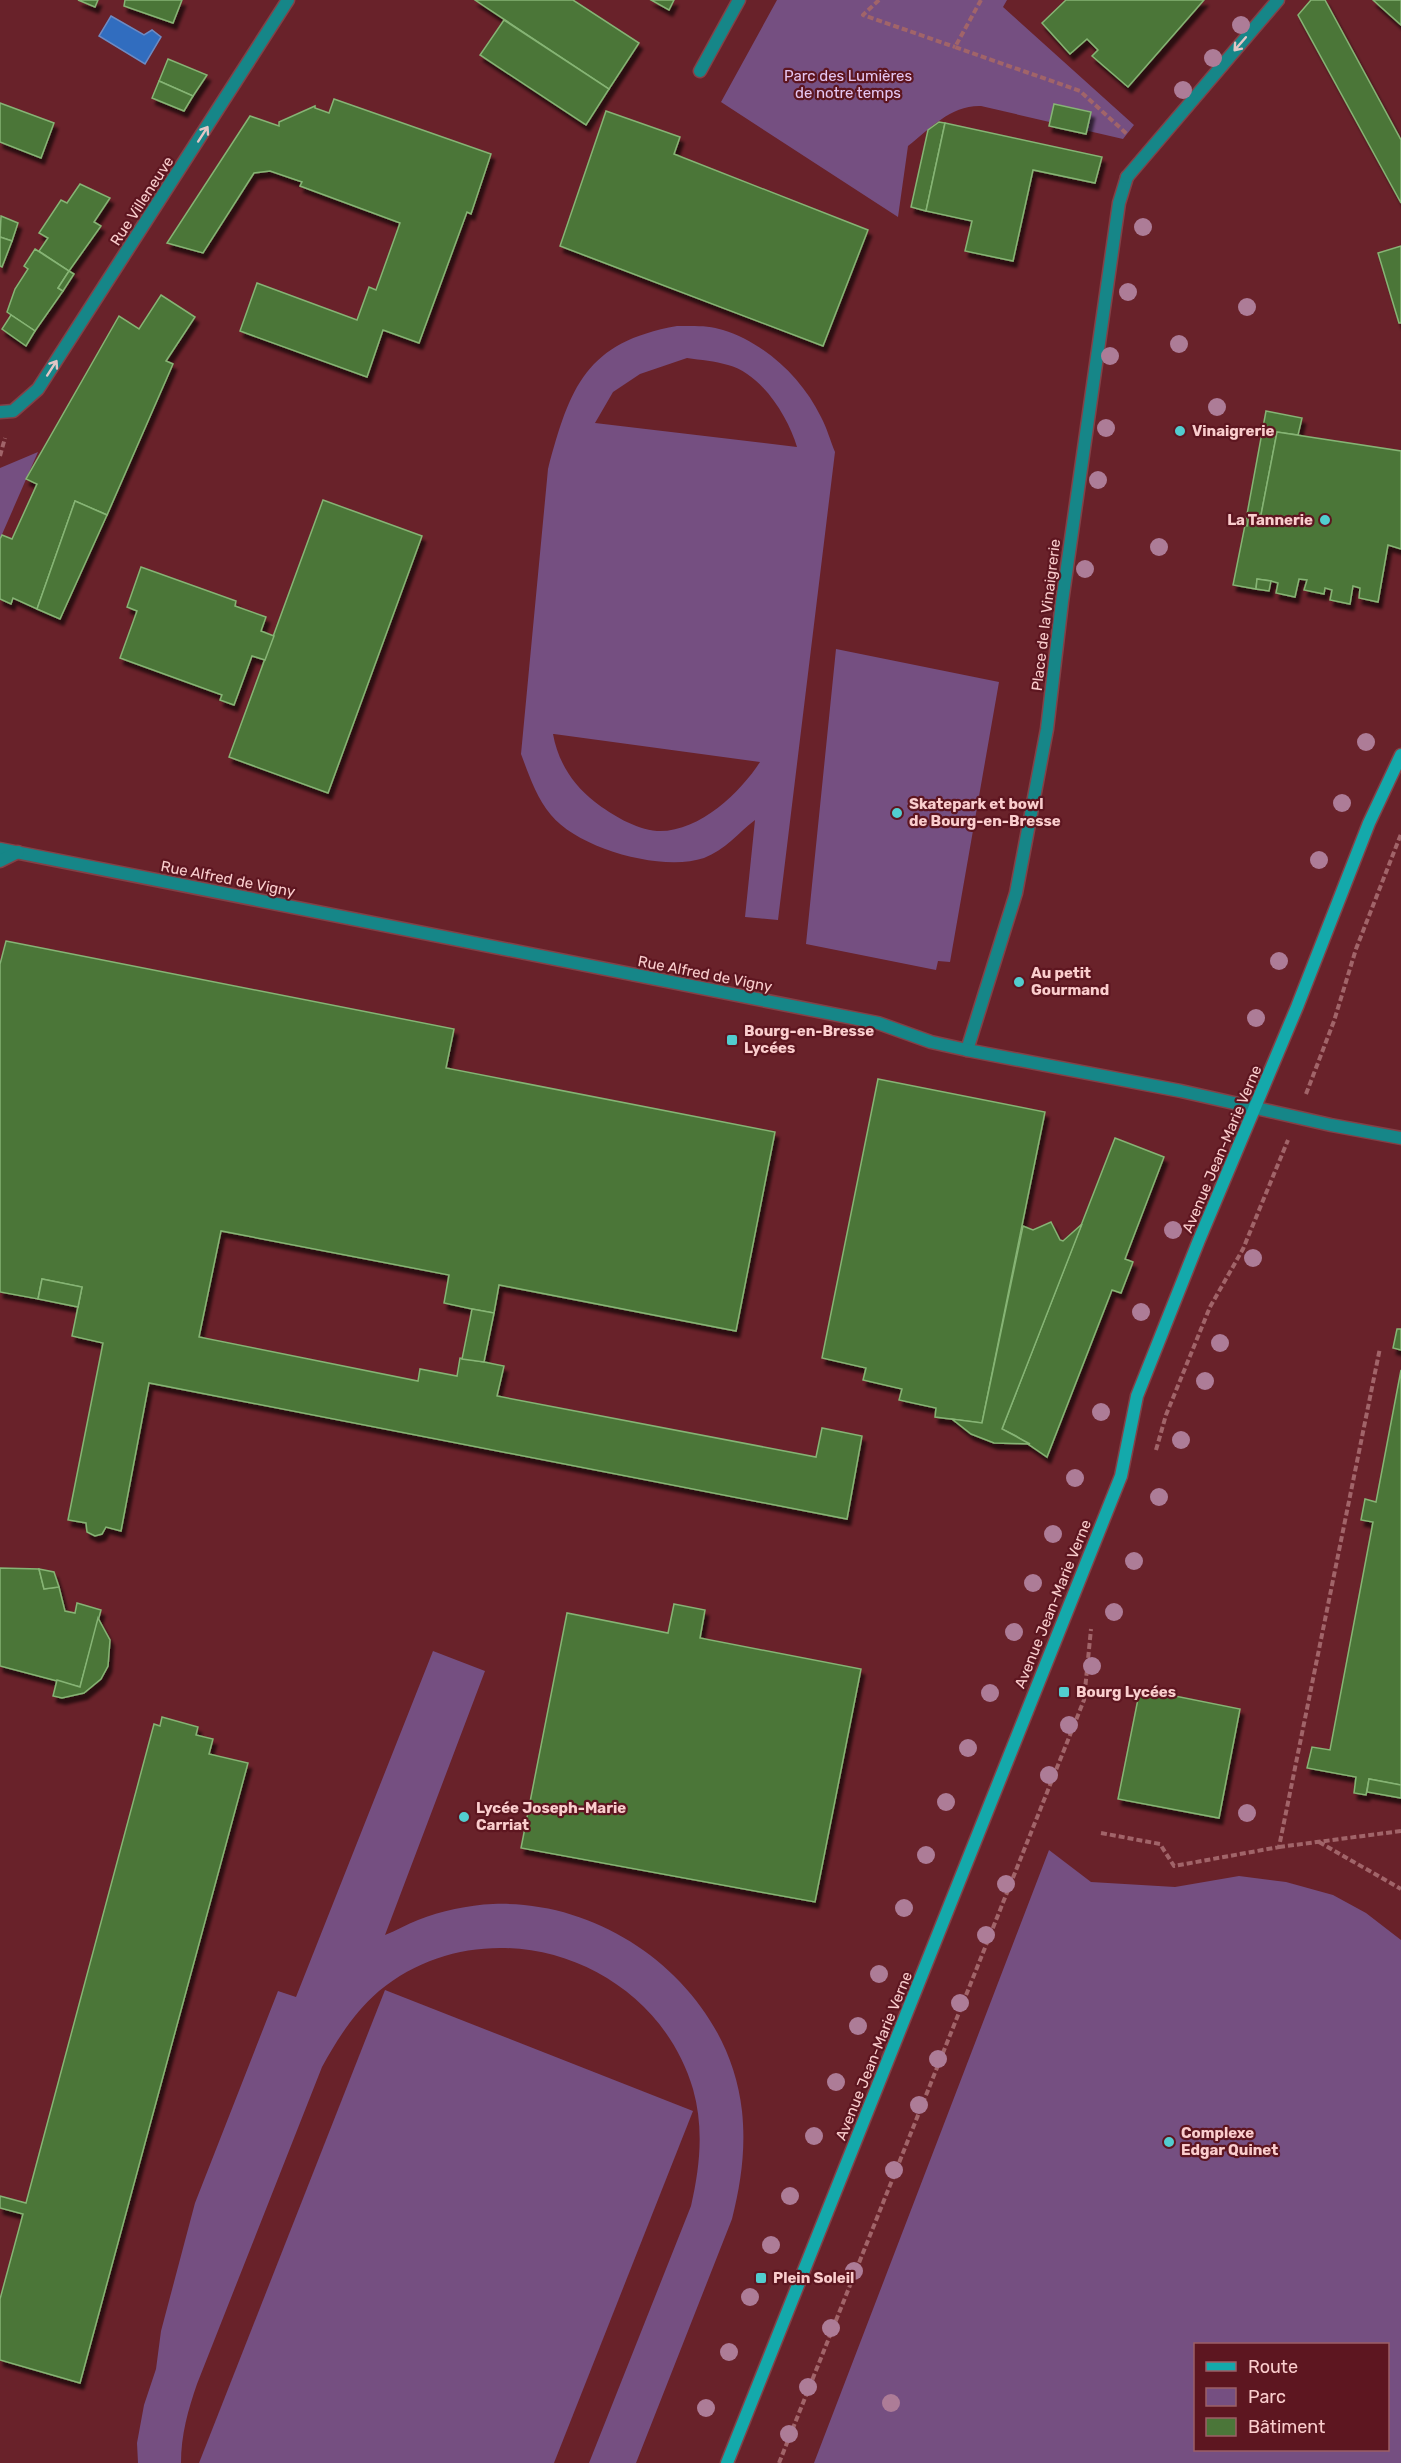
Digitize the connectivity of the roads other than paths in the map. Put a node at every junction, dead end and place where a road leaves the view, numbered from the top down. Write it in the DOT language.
graph roads {
  1 [pos="288,0"];
  2 [pos="739,0"];
  3 [pos="1278,0"];
  4 [pos="700,71"];
  5 [pos="0,412"];
  6 [pos="1401,755"];
  7 [pos="0,849"];
  8 [pos="18,852"];
  9 [pos="0,861"];
  10 [pos="967,1050"];
  11 [pos="1256,1108"];
  12 [pos="1401,1138"];
  13 [pos="727,2463"];
  5 -- 1 [label="street, Rue Villeneuve, one-way"];
  2 -- 4 [label="street"];
  3 -- 10 [label="street, Place de la Vinaigrerie, one-way"];
  6 -- 11 [label="street, Avenue Jean-Marie Verne"];
  7 -- 8 [label="street, Rue Alfred de Vigny"];
  8 -- 9 [label="street"];
  8 -- 10 [label="street, Rue Alfred de Vigny"];
  10 -- 11 [label="street, Rue Alfred de Vigny"];
  11 -- 12 [label="street, Rue Alfred de Vigny"];
  11 -- 13 [label="street, Avenue Jean-Marie Verne"];
}
